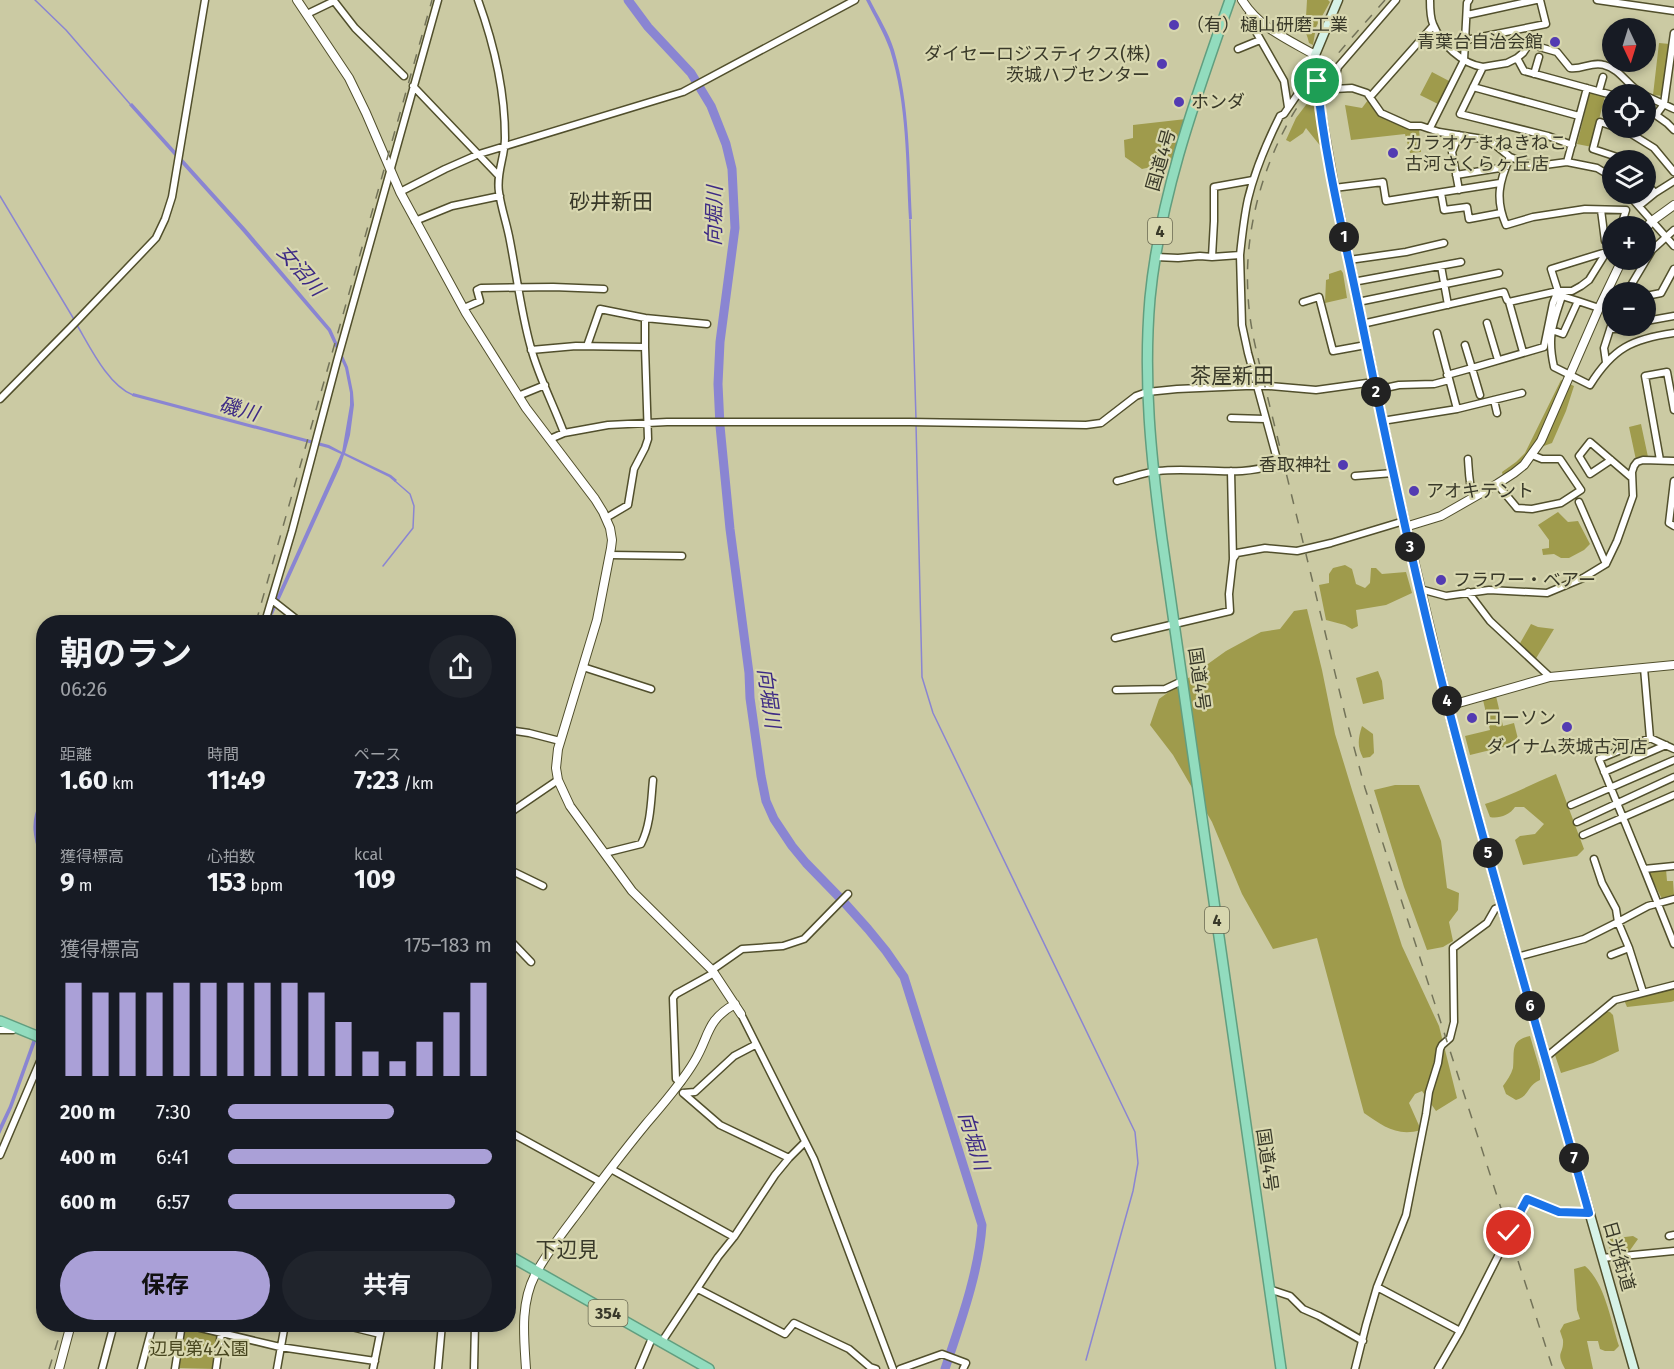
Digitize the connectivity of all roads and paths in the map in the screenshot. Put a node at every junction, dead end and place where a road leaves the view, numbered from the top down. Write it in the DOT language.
graph roads {
  1 [pos="205,0"];
  2 [pos="297,0"];
  3 [pos="438,0"];
  4 [pos="478,0"];
  5 [pos="855,0"];
  6 [pos="1230,0"];
  7 [pos="1242,0"];
  8 [pos="1338,0"];
  9 [pos="1396,0"];
  10 [pos="1430,0"];
  11 [pos="1469,0"];
  12 [pos="1536,0"];
  13 [pos="1540,0"];
  14 [pos="1597,0"];
  15 [pos="1250,12"];
  16 [pos="1674,12"];
  17 [pos="307,14"];
  18 [pos="1467,15"];
  19 [pos="1433,26"];
  20 [pos="1674,33"];
  21 [pos="1260,40"];
  22 [pos="1466,40"];
  23 [pos="1238,49"];
  24 [pos="1315,55"];
  25 [pos="1539,57"];
  26 [pos="1517,58"];
  27 [pos="1464,60"];
  28 [pos="1483,67"];
  29 [pos="1315,69"];
  30 [pos="1534,74"];
  31 [pos="404,76"];
  32 [pos="1603,77"];
  33 [pos="1629,84"];
  34 [pos="413,86"];
  35 [pos="1473,87"];
  36 [pos="1336,88"];
  37 [pos="1587,88"];
  38 [pos="1317,90"];
  39 [pos="1599,91"];
  40 [pos="1602,92"];
  41 [pos="1370,97"];
  42 [pos="1656,100"];
  43 [pos="1664,104"];
  44 [pos="1288,108"];
  45 [pos="1674,109"];
  46 [pos="1656,115"];
  47 [pos="1579,116"];
  48 [pos="1602,123"];
  49 [pos="1430,128"];
  50 [pos="1674,130"];
  51 [pos="1459,135"];
  52 [pos="1638,138"];
  53 [pos="1572,145"];
  54 [pos="504,147"];
  55 [pos="1602,152"];
  56 [pos="479,154"];
  57 [pos="1510,156"];
  58 [pos="1567,162"];
  59 [pos="1506,167"];
  60 [pos="390,169"];
  61 [pos="1602,171"];
  62 [pos="1674,172"];
  63 [pos="498,175"];
  64 [pos="1456,175"];
  65 [pos="1253,180"];
  66 [pos="1674,181"];
  67 [pos="1500,183"];
  68 [pos="1334,188"];
  69 [pos="1459,190"];
  70 [pos="400,192"];
  71 [pos="1656,192"];
  72 [pos="1441,193"];
  73 [pos="500,196"];
  74 [pos="1627,204"];
  75 [pos="1641,204"];
  76 [pos="1674,205"];
  77 [pos="1639,206"];
  78 [pos="1601,210"];
  79 [pos="1626,210"];
  80 [pos="1501,213"];
  81 [pos="1624,216"];
  82 [pos="1648,216"];
  83 [pos="1602,218"];
  84 [pos="1656,218"];
  85 [pos="415,221"];
  86 [pos="1656,225"];
  87 [pos="1674,230"];
  88 [pos="1666,236"];
  89 [pos="1444,243"];
  90 [pos="1674,246"];
  91 [pos="1602,254"];
  92 [pos="1240,255"];
  93 [pos="1156,257"];
  94 [pos="1212,257"];
  95 [pos="1349,260"];
  96 [pos="1602,260"];
  97 [pos="1461,261"];
  98 [pos="1441,266"];
  99 [pos="1674,269"];
  100 [pos="1617,270"];
  101 [pos="1500,273"];
  102 [pos="1353,282"];
  103 [pos="1633,282"];
  104 [pos="1444,285"];
  105 [pos="517,287"];
  106 [pos="604,289"];
  107 [pos="1558,291"];
  108 [pos="1656,294"];
  109 [pos="1578,301"];
  110 [pos="1303,302"];
  111 [pos="1358,302"];
  112 [pos="1509,302"];
  113 [pos="1448,305"];
  114 [pos="464,308"];
  115 [pos="1599,308"];
  116 [pos="1674,316"];
  117 [pos="645,318"];
  118 [pos="1656,319"];
  119 [pos="1487,323"];
  120 [pos="707,324"];
  121 [pos="1362,324"];
  122 [pos="1552,330"];
  123 [pos="1437,333"];
  124 [pos="1674,333"];
  125 [pos="1608,336"];
  126 [pos="1366,345"];
  127 [pos="1466,345"];
  128 [pos="587,346"];
  129 [pos="645,347"];
  130 [pos="531,350"];
  131 [pos="1523,352"];
  132 [pos="1498,360"];
  133 [pos="1606,362"];
  134 [pos="1472,368"];
  135 [pos="1570,376"];
  136 [pos="1448,378"];
  137 [pos="545,385"];
  138 [pos="1257,386"];
  139 [pos="1375,386"];
  140 [pos="1147,392"];
  141 [pos="1522,393"];
  142 [pos="1480,395"];
  143 [pos="518,396"];
  144 [pos="0,399"];
  145 [pos="1494,400"];
  146 [pos="1457,409"];
  147 [pos="1674,410"];
  148 [pos="1497,413"];
  149 [pos="1232,418"];
  150 [pos="1265,419"];
  151 [pos="1382,421"];
  152 [pos="648,423"];
  153 [pos="564,433"];
  154 [pos="550,439"];
  155 [pos="1532,455"];
  156 [pos="1468,459"];
  157 [pos="1611,460"];
  158 [pos="1660,460"];
  159 [pos="1674,461"];
  160 [pos="1231,471"];
  161 [pos="1153,472"];
  162 [pos="1393,473"];
  163 [pos="1356,476"];
  164 [pos="1632,478"];
  165 [pos="1117,481"];
  166 [pos="1674,481"];
  167 [pos="1497,484"];
  168 [pos="1473,497"];
  169 [pos="1579,502"];
  170 [pos="606,518"];
  171 [pos="1404,524"];
  172 [pos="1674,526"];
  173 [pos="610,555"];
  174 [pos="682,556"];
  175 [pos="1233,559"];
  176 [pos="1606,564"];
  177 [pos="1420,589"];
  178 [pos="1468,592"];
  179 [pos="271,603"];
  180 [pos="267,615"];
  181 [pos="292,615"];
  182 [pos="1174,624"];
  183 [pos="1115,638"];
  184 [pos="1674,665"];
  185 [pos="584,667"];
  186 [pos="1644,668"];
  187 [pos="1550,677"];
  188 [pos="1182,681"];
  189 [pos="651,689"];
  190 [pos="1116,690"];
  191 [pos="1448,706"];
  192 [pos="516,731"];
  193 [pos="1650,738"];
  194 [pos="560,741"];
  195 [pos="1666,745"];
  196 [pos="1674,749"];
  197 [pos="1674,760"];
  198 [pos="1604,772"];
  199 [pos="1674,777"];
  200 [pos="558,780"];
  201 [pos="653,780"];
  202 [pos="1611,788"];
  203 [pos="1674,795"];
  204 [pos="1617,803"];
  205 [pos="1571,805"];
  206 [pos="516,809"];
  207 [pos="1623,818"];
  208 [pos="1577,822"];
  209 [pos="1583,835"];
  210 [pos="605,853"];
  211 [pos="1594,859"];
  212 [pos="1674,866"];
  213 [pos="1644,869"];
  214 [pos="516,873"];
  215 [pos="543,886"];
  216 [pos="847,895"];
  217 [pos="1674,898"];
  218 [pos="1658,903"];
  219 [pos="1502,906"];
  220 [pos="1618,922"];
  221 [pos="1674,944"];
  222 [pos="516,946"];
  223 [pos="1629,948"];
  224 [pos="1611,956"];
  225 [pos="1516,957"];
  226 [pos="531,962"];
  227 [pos="713,972"];
  228 [pos="1674,985"];
  229 [pos="1643,992"];
  230 [pos="735,1004"];
  231 [pos="741,1014"];
  232 [pos="0,1021"];
  233 [pos="16,1028"];
  234 [pos="0,1030"];
  235 [pos="36,1036"];
  236 [pos="755,1045"];
  237 [pos="1545,1058"];
  238 [pos="36,1071"];
  239 [pos="678,1085"];
  240 [pos="683,1093"];
  241 [pos="516,1135"];
  242 [pos="806,1142"];
  243 [pos="0,1155"];
  244 [pos="789,1158"];
  245 [pos="612,1169"];
  246 [pos="601,1182"];
  247 [pos="1589,1213"];
  248 [pos="734,1237"];
  249 [pos="1674,1251"];
  250 [pos="1602,1258"];
  251 [pos="516,1260"];
  252 [pos="537,1272"];
  253 [pos="1377,1287"];
  254 [pos="698,1289"];
  255 [pos="1269,1289"];
  256 [pos="1460,1331"];
  257 [pos="69,1332"];
  258 [pos="112,1332"];
  259 [pos="151,1332"];
  260 [pos="183,1332"];
  261 [pos="217,1332"];
  262 [pos="283,1332"];
  263 [pos="372,1332"];
  264 [pos="441,1332"];
  265 [pos="475,1332"];
  266 [pos="221,1333"];
  267 [pos="380,1334"];
  268 [pos="657,1340"];
  269 [pos="1363,1341"];
  270 [pos="279,1347"];
  271 [pos="375,1360"];
  272 [pos="59,1369"];
  273 [pos="102,1369"];
  274 [pos="141,1369"];
  275 [pos="177,1369"];
  276 [pos="216,1369"];
  277 [pos="277,1369"];
  278 [pos="373,1369"];
  279 [pos="438,1369"];
  280 [pos="474,1369"];
  281 [pos="526,1369"];
  282 [pos="639,1369"];
  283 [pos="709,1369"];
  284 [pos="876,1369"];
  285 [pos="893,1369"];
  286 [pos="900,1369"];
  287 [pos="963,1369"];
  288 [pos="1281,1369"];
  289 [pos="1356,1369"];
  290 [pos="1438,1369"];
  291 [pos="1634,1369"];
  1 -- 144 [label="street"];
  2 -- 17 [label="street"];
  3 -- 34 [label="street"];
  4 -- 54 [label="street"];
  5 -- 54 [label="street"];
  6 -- 93 [label="highway, 国道4号 / 4"];
  7 -- 15 [label="street"];
  8 -- 24 [label="main road, 日光街道"];
  9 -- 36 [label="street"];
  10 -- 19 [label="street"];
  11 -- 18 [label="street"];
  12 -- 18 [label="street"];
  13 -- 22 [label="street"];
  14 -- 16 [label="street"];
  15 -- 21 [label="street"];
  15 -- 24 [label="street"];
  17 -- 31 [label="street"];
  17 -- 60 [label="street"];
  18 -- 22 [label="street"];
  19 -- 27 [label="street"];
  19 -- 41 [label="street"];
  20 -- 43 [label="street"];
  21 -- 23 [label="street"];
  21 -- 44 [label="street"];
  22 -- 27 [label="street"];
  24 -- 29 [label="main road, 日光街道"];
  25 -- 30 [label="street"];
  26 -- 28 [label="street"];
  26 -- 30 [label="street"];
  26 -- 33 [label="street"];
  27 -- 28 [label="street"];
  27 -- 49 [label="street"];
  28 -- 35 [label="street"];
  29 -- 38 [label="main road, 日光街道"];
  29 -- 44 [label="street"];
  30 -- 37 [label="street"];
  32 -- 39 [label="street"];
  34 -- 56 [label="street"];
  34 -- 60 [label="street"];
  35 -- 47 [label="street"];
  35 -- 53 [label="street"];
  36 -- 38 [label="street"];
  36 -- 41 [label="street"];
  37 -- 39 [label="street"];
  37 -- 47 [label="street"];
  38 -- 68 [label="main road, 日光街道"];
  39 -- 40 [label="street"];
  41 -- 49 [label="street"];
  42 -- 43 [label="street"];
  43 -- 45 [label="street"];
  43 -- 46 [label="street"];
  44 -- 65 [label="street"];
  46 -- 50 [label="street"];
  47 -- 53 [label="street"];
  48 -- 55 [label="street"];
  49 -- 51 [label="street"];
  51 -- 57 [label="street"];
  51 -- 64 [label="street"];
  52 -- 62 [label="street"];
  53 -- 58 [label="street"];
  54 -- 56 [label="street"];
  54 -- 63 [label="street"];
  56 -- 63 [label="street"];
  56 -- 70 [label="street"];
  57 -- 58 [label="street"];
  57 -- 59 [label="street"];
  58 -- 61 [label="street"];
  59 -- 64 [label="street"];
  59 -- 67 [label="street"];
  60 -- 70 [label="street"];
  60 -- 179 [label="street"];
  63 -- 73 [label="street"];
  64 -- 69 [label="street"];
  65 -- 92 [label="street"];
  65 -- 94 [label="street"];
  66 -- 71 [label="street"];
  67 -- 69 [label="street"];
  67 -- 80 [label="street"];
  68 -- 72 [label="street"];
  68 -- 95 [label="main road, 日光街道"];
  69 -- 72 [label="street"];
  70 -- 85 [label="street"];
  72 -- 80 [label="street"];
  73 -- 85 [label="street"];
  73 -- 105 [label="street"];
  74 -- 79 [label="street"];
  75 -- 77 [label="street"];
  76 -- 84 [label="street"];
  77 -- 82 [label="street"];
  78 -- 79 [label="street"];
  78 -- 80 [label="street"];
  78 -- 83 [label="street"];
  79 -- 81 [label="street"];
  85 -- 114 [label="street"];
  86 -- 88 [label="street"];
  87 -- 88 [label="street"];
  88 -- 90 [label="street"];
  88 -- 103 [label="street"];
  89 -- 95 [label="street"];
  91 -- 107 [label="street"];
  92 -- 94 [label="street"];
  92 -- 138 [label="street"];
  93 -- 94 [label="street"];
  93 -- 140 [label="highway, 国道4号 / 4"];
  95 -- 102 [label="main road, 日光街道"];
  96 -- 107 [label="street"];
  97 -- 98 [label="street"];
  98 -- 102 [label="street"];
  98 -- 104 [label="street"];
  99 -- 108 [label="street"];
  100 -- 115 [label="street"];
  101 -- 104 [label="street"];
  102 -- 111 [label="main road, 日光街道"];
  104 -- 111 [label="street"];
  104 -- 113 [label="street"];
  105 -- 106 [label="street"];
  105 -- 114 [label="street"];
  105 -- 130 [label="street"];
  107 -- 112 [label="street"];
  107 -- 131 [label="street"];
  109 -- 115 [label="street"];
  109 -- 122 [label="street"];
  109 -- 122 [label="street"];
  110 -- 126 [label="street"];
  111 -- 121 [label="main road, 日光街道"];
  112 -- 113 [label="street"];
  112 -- 131 [label="street"];
  113 -- 121 [label="street"];
  114 -- 143 [label="street"];
  115 -- 135 [label="street"];
  116 -- 118 [label="street"];
  117 -- 120 [label="street"];
  117 -- 128 [label="street"];
  117 -- 129 [label="street"];
  119 -- 132 [label="street"];
  121 -- 126 [label="main road, 日光街道"];
  122 -- 135 [label="street"];
  123 -- 136 [label="street"];
  124 -- 133 [label="street"];
  125 -- 133 [label="street"];
  126 -- 139 [label="main road, 日光街道"];
  127 -- 134 [label="street"];
  128 -- 129 [label="street"];
  128 -- 130 [label="street"];
  129 -- 152 [label="street"];
  130 -- 137 [label="street"];
  131 -- 132 [label="street"];
  132 -- 134 [label="street"];
  133 -- 135 [label="street"];
  134 -- 136 [label="street"];
  134 -- 142 [label="street"];
  135 -- 155 [label="street"];
  136 -- 139 [label="street"];
  136 -- 146 [label="street"];
  137 -- 143 [label="street"];
  137 -- 153 [label="street"];
  138 -- 139 [label="street"];
  138 -- 140 [label="street"];
  138 -- 150 [label="street"];
  139 -- 151 [label="main road, 日光街道"];
  140 -- 152 [label="street"];
  140 -- 161 [label="highway, 国道4号 / 4"];
  141 -- 145 [label="street"];
  143 -- 154 [label="street"];
  145 -- 146 [label="street"];
  145 -- 148 [label="street"];
  146 -- 151 [label="street"];
  147 -- 158 [label="street"];
  149 -- 150 [label="street"];
  150 -- 160 [label="street"];
  151 -- 162 [label="main road, 日光街道"];
  152 -- 153 [label="street"];
  152 -- 170 [label="street"];
  153 -- 154 [label="street"];
  154 -- 170 [label="street"];
  155 -- 167 [label="street"];
  155 -- 167 [label="street"];
  156 -- 168 [label="street"];
  157 -- 157 [label="street"];
  157 -- 164 [label="street"];
  158 -- 159 [label="street"];
  158 -- 164 [label="street"];
  160 -- 161 [label="street"];
  160 -- 175 [label="street"];
  161 -- 165 [label="street"];
  161 -- 182 [label="highway, 国道4号 / 4"];
  162 -- 163 [label="street"];
  162 -- 171 [label="main road, 日光街道"];
  164 -- 176 [label="street"];
  166 -- 172 [label="street"];
  167 -- 168 [label="street"];
  168 -- 171 [label="street"];
  169 -- 176 [label="street"];
  170 -- 173 [label="street"];
  171 -- 175 [label="street"];
  171 -- 177 [label="main road, 日光街道"];
  173 -- 174 [label="street"];
  173 -- 185 [label="street"];
  175 -- 182 [label="street"];
  176 -- 178 [label="street"];
  177 -- 178 [label="street"];
  177 -- 191 [label="main road, 日光街道"];
  178 -- 187 [label="street"];
  179 -- 180 [label="street"];
  179 -- 181 [label="street"];
  182 -- 183 [label="street"];
  182 -- 188 [label="highway, 国道4号 / 4"];
  184 -- 186 [label="street"];
  185 -- 189 [label="street"];
  185 -- 194 [label="street"];
  186 -- 187 [label="street"];
  186 -- 193 [label="street"];
  187 -- 191 [label="street"];
  188 -- 190 [label="street"];
  188 -- 255 [label="highway, 国道4号 / 4"];
  191 -- 219 [label="main road, 日光街道"];
  192 -- 194 [label="street"];
  193 -- 195 [label="street"];
  193 -- 198 [label="street"];
  194 -- 200 [label="street"];
  195 -- 196 [label="street"];
  195 -- 198 [label="street"];
  197 -- 202 [label="street"];
  198 -- 202 [label="street"];
  199 -- 204 [label="street"];
  200 -- 206 [label="street"];
  200 -- 210 [label="street"];
  201 -- 210 [label="street"];
  202 -- 204 [label="street"];
  202 -- 205 [label="street"];
  203 -- 207 [label="street"];
  204 -- 207 [label="street"];
  204 -- 208 [label="street"];
  207 -- 209 [label="street"];
  207 -- 213 [label="street"];
  210 -- 227 [label="street"];
  211 -- 220 [label="street"];
  212 -- 213 [label="street"];
  213 -- 218 [label="street"];
  214 -- 215 [label="street"];
  216 -- 227 [label="street"];
  217 -- 218 [label="street"];
  218 -- 220 [label="street"];
  218 -- 221 [label="street"];
  219 -- 225 [label="main road, 日光街道"];
  219 -- 253 [label="street"];
  220 -- 223 [label="street"];
  220 -- 225 [label="street"];
  222 -- 226 [label="street"];
  223 -- 224 [label="street"];
  223 -- 229 [label="street"];
  225 -- 237 [label="main road, 日光街道"];
  227 -- 230 [label="street"];
  227 -- 239 [label="street"];
  228 -- 229 [label="street"];
  229 -- 237 [label="street"];
  230 -- 231 [label="street"];
  230 -- 239 [label="street"];
  231 -- 236 [label="street"];
  232 -- 233 [label="highway"];
  233 -- 234 [label="street"];
  233 -- 235 [label="highway"];
  236 -- 240 [label="street"];
  236 -- 242 [label="street"];
  237 -- 247 [label="main road, 日光街道"];
  238 -- 243 [label="street"];
  239 -- 240 [label="street"];
  239 -- 245 [label="street"];
  240 -- 244 [label="street"];
  241 -- 246 [label="street"];
  242 -- 244 [label="street"];
  242 -- 285 [label="street"];
  244 -- 248 [label="street"];
  245 -- 246 [label="street"];
  245 -- 248 [label="street"];
  246 -- 252 [label="street"];
  247 -- 250 [label="main road, 日光街道"];
  247 -- 256 [label="street"];
  248 -- 254 [label="street"];
  249 -- 250 [label="street"];
  250 -- 291 [label="main road, 日光街道"];
  251 -- 252 [label="highway, 354"];
  252 -- 268 [label="highway, 354"];
  252 -- 281 [label="street"];
  253 -- 256 [label="street"];
  253 -- 269 [label="street"];
  254 -- 268 [label="street"];
  254 -- 284 [label="street"];
  255 -- 269 [label="street"];
  255 -- 288 [label="highway, 国道4号 / 4"];
  256 -- 290 [label="street"];
  257 -- 272 [label="street"];
  258 -- 273 [label="street"];
  259 -- 274 [label="street"];
  260 -- 275 [label="street"];
  261 -- 266 [label="street"];
  262 -- 270 [label="street"];
  263 -- 267 [label="street"];
  264 -- 279 [label="street"];
  265 -- 280 [label="street"];
  266 -- 270 [label="street"];
  266 -- 276 [label="street"];
  267 -- 271 [label="street"];
  268 -- 282 [label="street"];
  268 -- 283 [label="highway, 354"];
  269 -- 289 [label="street"];
  270 -- 271 [label="street"];
  270 -- 277 [label="street"];
  271 -- 278 [label="street"];
  286 -- 287 [label="street"];
}
